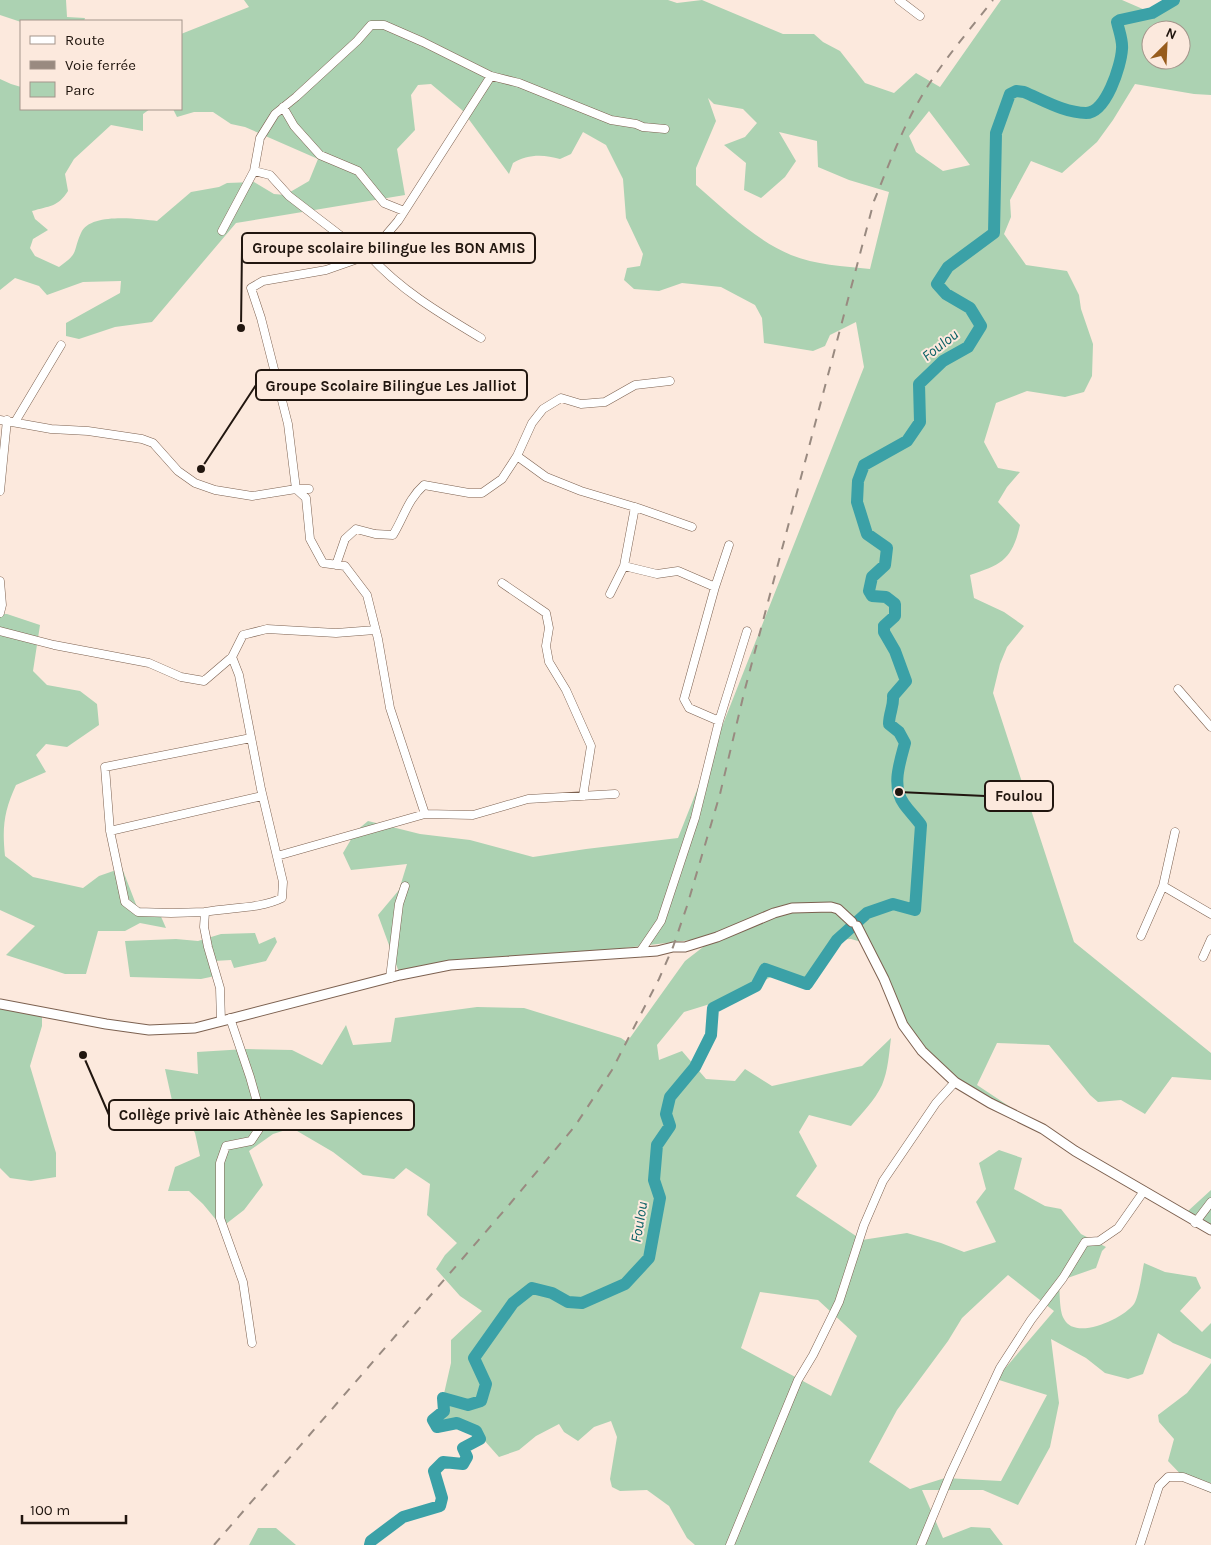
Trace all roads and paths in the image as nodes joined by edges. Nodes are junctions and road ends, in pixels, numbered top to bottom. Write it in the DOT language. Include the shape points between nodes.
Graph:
graph roads {
  1 [pos="899,0"];
  2 [pos="920,16"];
  3 [pos="490,76"];
  4 [pos="283,107"];
  5 [pos="665,129"];
  6 [pos="254,171"];
  7 [pos="404,211"];
  8 [pos="222,231"];
  9 [pos="369,255"];
  10 [pos="359,259"];
  11 [pos="480,338"];
  12 [pos="61,345"];
  13 [pos="670,381"];
  14 [pos="7,421"];
  15 [pos="517,456"];
  16 [pos="296,488"];
  17 [pos="309,489"];
  18 [pos="0,491"];
  19 [pos="635,507"];
  20 [pos="692,527"];
  21 [pos="729,545"];
  22 [pos="336,565"];
  23 [pos="624,566"];
  24 [pos="0,581"];
  25 [pos="502,584"];
  26 [pos="715,587"];
  27 [pos="610,594"];
  28 [pos="0,613"];
  29 [pos="376,630"];
  30 [pos="0,631"];
  31 [pos="747,631"];
  32 [pos="232,657"];
  33 [pos="1178,689"];
  34 [pos="719,721"];
  35 [pos="1211,727"];
  36 [pos="251,738"];
  37 [pos="615,794"];
  38 [pos="262,796"];
  39 [pos="583,796"];
  40 [pos="425,814"];
  41 [pos="110,831"];
  42 [pos="1175,832"];
  43 [pos="277,856"];
  44 [pos="405,886"];
  45 [pos="1163,886"];
  46 [pos="206,912"];
  47 [pos="1211,914"];
  48 [pos="1141,936"];
  49 [pos="1211,939"];
  50 [pos="640,952"];
  51 [pos="1202,957"];
  52 [pos="390,978"];
  53 [pos="0,1004"];
  54 [pos="230,1018"];
  55 [pos="220,1021"];
  56 [pos="955,1082"];
  57 [pos="1144,1191"];
  58 [pos="1211,1202"];
  59 [pos="1195,1223"];
  60 [pos="1211,1230"];
  61 [pos="252,1343"];
  62 [pos="1211,1488"];
  63 [pos="730,1545"];
  64 [pos="921,1545"];
  65 [pos="1140,1545"];
  1 -- 2 [label="street"];
  3 -- 4 [label="street" via="384,25 372,26"];
  3 -- 5 [label="street" via="519,83 611,120"];
  3 -- 7 [label="street"];
  4 -- 6 [label="street" via="260,138"];
  4 -- 7 [label="street" via="294,126 320,155 358,172 384,203"];
  6 -- 8 [label="street"];
  6 -- 10 [label="street" via="270,175 289,196 341,236"];
  7 -- 9 [label="street"];
  9 -- 10 [label="street"];
  9 -- 11 [label="street" via="408,291"];
  10 -- 16 [label="street" via="326,270 263,280 251,288 288,424"];
  12 -- 14 [label="street"];
  13 -- 15 [label="street" via="634,385 605,402 581,404 562,398 543,409 532,423"];
  14 -- 16 [label="street" via="142,439 154,443 178,471 195,483 215,490 252,496"];
  14 -- 18 [label="street"];
  15 -- 19 [label="street" via="546,477"];
  15 -- 22 [label="street" via="502,479 482,492 469,493 424,484 413,495 393,535 356,529 345,539"];
  16 -- 17 [label="street"];
  16 -- 22 [label="street" via="306,498 310,539 323,563"];
  19 -- 20 [label="street"];
  19 -- 23 [label="street"];
  21 -- 26 [label="street"];
  22 -- 29 [label="street" via="344,566 367,595"];
  23 -- 26 [label="street" via="657,574 678,572"];
  23 -- 27 [label="street"];
  24 -- 28 [label="street"];
  25 -- 39 [label="street" via="546,613 549,662 566,690 591,746"];
  26 -- 34 [label="street" via="684,699 689,708"];
  29 -- 32 [label="street" via="336,633 266,629 244,634"];
  29 -- 40 [label="street" via="390,708"];
  30 -- 32 [label="street" via="149,663 204,681"];
  31 -- 34 [label="street"];
  32 -- 36 [label="street" via="239,675"];
  33 -- 35 [label="street"];
  34 -- 50 [label="street" via="695,818 661,921"];
  36 -- 38 [label="street"];
  36 -- 41 [label="street" via="105,767"];
  37 -- 39 [label="street"];
  38 -- 41 [label="street"];
  38 -- 43 [label="street"];
  39 -- 40 [label="street" via="528,799 473,815"];
  40 -- 43 [label="street"];
  41 -- 46 [label="street" via="125,902 138,912"];
  42 -- 45 [label="street"];
  43 -- 46 [label="street" via="283,882 282,898 269,904"];
  44 -- 52 [label="street" via="399,904"];
  45 -- 47 [label="street"];
  45 -- 48 [label="street"];
  46 -- 55 [label="street" via="204,927 220,988"];
  49 -- 51 [label="street"];
  50 -- 52 [label="street" via="450,965"];
  50 -- 56 [label="street" via="685,947 792,908 838,909 854,924 884,979 902,1025 922,1051"];
  52 -- 54 [label="street"];
  53 -- 55 [label="street" via="150,1030 195,1028"];
  54 -- 55 [label="street"];
  54 -- 61 [label="street" via="263,1123 251,1141 226,1146 220,1163 220,1218 243,1282"];
  56 -- 57 [label="street" via="1043,1129 1075,1152"];
  56 -- 63 [label="street" via="936,1103 883,1181 864,1224 839,1302 798,1380"];
  57 -- 59 [label="street"];
  57 -- 64 [label="street" via="1118,1228 1099,1241 1085,1242 1064,1278 1031,1320 1000,1368"];
  58 -- 59 [label="street"];
  59 -- 60 [label="street"];
  62 -- 65 [label="street" via="1183,1477 1168,1477 1159,1486"];
}
